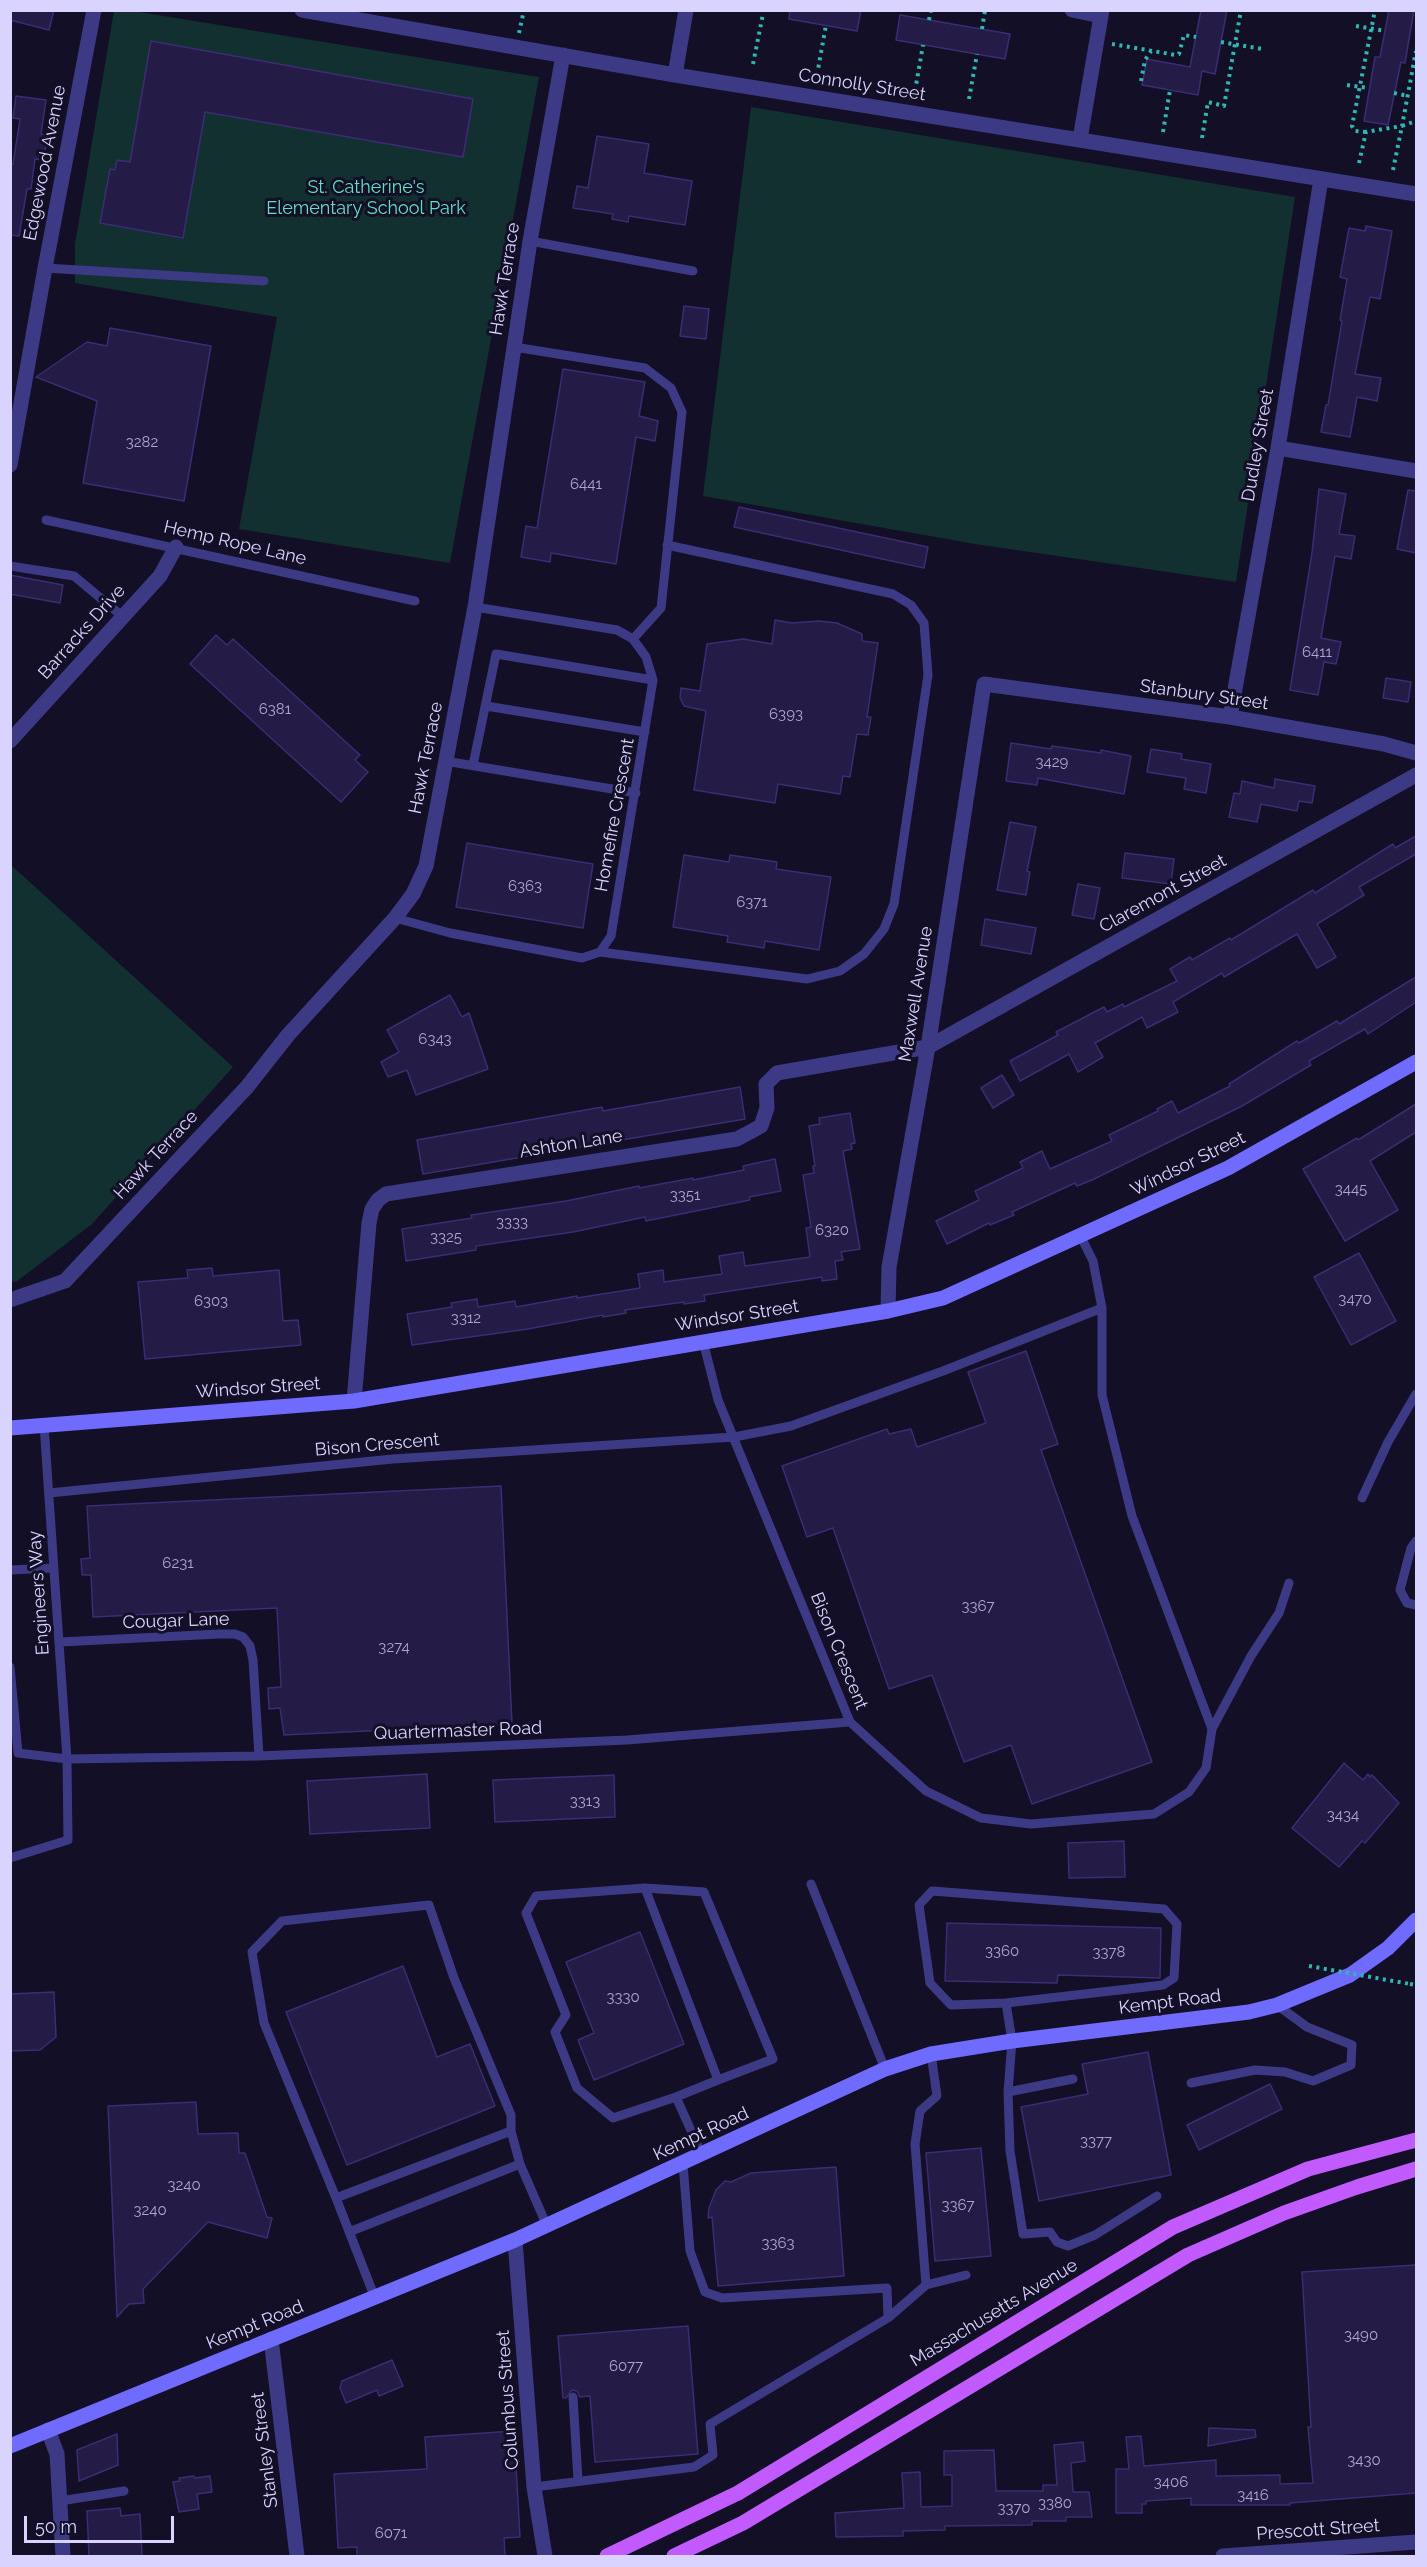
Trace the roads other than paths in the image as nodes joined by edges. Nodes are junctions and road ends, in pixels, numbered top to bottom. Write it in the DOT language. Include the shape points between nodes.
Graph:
graph roads {
  1 [pos="94,10"];
  2 [pos="302,10"];
  3 [pos="686,10"];
  4 [pos="1072,10"];
  5 [pos="331,13"];
  6 [pos="1102,13"];
  7 [pos="563,55"];
  8 [pos="675,75"];
  9 [pos="1080,140"];
  10 [pos="1321,179"];
  11 [pos="1416,194"];
  12 [pos="530,241"];
  13 [pos="45,268"];
  14 [pos="693,271"];
  15 [pos="264,281"];
  16 [pos="514,347"];
  17 [pos="1278,448"];
  18 [pos="10,465"];
  19 [pos="1416,471"];
  20 [pos="46,520"];
  21 [pos="667,544"];
  22 [pos="176,547"];
  23 [pos="10,566"];
  24 [pos="415,601"];
  25 [pos="475,607"];
  26 [pos="122,616"];
  27 [pos="633,639"];
  28 [pos="653,680"];
  29 [pos="984,684"];
  30 [pos="486,706"];
  31 [pos="1230,717"];
  32 [pos="645,732"];
  33 [pos="10,741"];
  34 [pos="1416,753"];
  35 [pos="445,761"];
  36 [pos="473,765"];
  37 [pos="1416,775"];
  38 [pos="636,793"];
  39 [pos="395,918"];
  40 [pos="600,952"];
  41 [pos="928,1047"];
  42 [pos="1416,1062"];
  43 [pos="1081,1237"];
  44 [pos="10,1300"];
  45 [pos="1102,1308"];
  46 [pos="888,1311"];
  47 [pos="703,1341"];
  48 [pos="1416,1394"];
  49 [pos="354,1401"];
  50 [pos="44,1425"];
  51 [pos="10,1428"];
  52 [pos="734,1437"];
  53 [pos="49,1493"];
  54 [pos="1362,1498"];
  55 [pos="1416,1541"];
  56 [pos="54,1568"];
  57 [pos="10,1570"];
  58 [pos="1289,1583"];
  59 [pos="1416,1605"];
  60 [pos="60,1642"];
  61 [pos="10,1667"];
  62 [pos="850,1722"];
  63 [pos="1212,1729"];
  64 [pos="259,1756"];
  65 [pos="67,1759"];
  66 [pos="10,1858"];
  67 [pos="811,1884"];
  68 [pos="645,1888"];
  69 [pos="1416,1920"];
  70 [pos="1006,2003"];
  71 [pos="1276,2005"];
  72 [pos="1012,2041"];
  73 [pos="931,2054"];
  74 [pos="885,2069"];
  75 [pos="1073,2079"];
  76 [pos="718,2080"];
  77 [pos="1191,2083"];
  78 [pos="1008,2091"];
  79 [pos="676,2097"];
  80 [pos="511,2131"];
  81 [pos="1416,2140"];
  82 [pos="702,2155"];
  83 [pos="520,2164"];
  84 [pos="683,2164"];
  85 [pos="1416,2169"];
  86 [pos="1157,2196"];
  87 [pos="336,2198"];
  88 [pos="547,2226"];
  89 [pos="349,2232"];
  90 [pos="515,2240"];
  91 [pos="966,2275"];
  92 [pos="926,2285"];
  93 [pos="375,2298"];
  94 [pos="888,2318"];
  95 [pos="271,2339"];
  96 [pos="573,2397"];
  97 [pos="48,2430"];
  98 [pos="10,2446"];
  99 [pos="578,2480"];
  100 [pos="534,2487"];
  101 [pos="124,2491"];
  102 [pos="60,2501"];
  103 [pos="1416,2542"];
  104 [pos="63,2556"];
  105 [pos="297,2556"];
  106 [pos="545,2556"];
  107 [pos="607,2556"];
  108 [pos="674,2556"];
  109 [pos="1223,2556"];
  1 -- 13 [label="street, Edgewood Avenue"];
  2 -- 5 [label="street, Connolly Street"];
  3 -- 8 [label="street"];
  4 -- 6 [label="street"];
  5 -- 7 [label="street, Connolly Street"];
  6 -- 9 [label="street"];
  7 -- 8 [label="street, Connolly Street"];
  7 -- 12 [label="street, Hawk Terrace"];
  8 -- 9 [label="street, Connolly Street"];
  9 -- 10 [label="street, Connolly Street"];
  10 -- 11 [label="street, Connolly Street"];
  10 -- 17 [label="street, Dudley Street"];
  12 -- 14 [label="lane"];
  12 -- 16 [label="street, Hawk Terrace"];
  13 -- 15 [label="lane"];
  13 -- 18 [label="street, Edgewood Avenue"];
  16 -- 21 [label="lane" via="645,368 670,388 682,412"];
  16 -- 25 [label="street, Hawk Terrace"];
  17 -- 19 [label="street"];
  17 -- 31 [label="street, Dudley Street"];
  20 -- 22 [label="lane, Hemp Rope Lane"];
  21 -- 27 [label="lane" via="661,608"];
  21 -- 40 [label="lane" via="893,594 911,604 924,623 928,675 894,904 884,929 864,954 840,971 807,979"];
  22 -- 24 [label="lane, Hemp Rope Lane"];
  22 -- 26 [label="street, Barracks Drive" via="160,576"];
  23 -- 26 [label="lane" via="74,576"];
  25 -- 27 [label="lane" via="617,630"];
  25 -- 35 [label="street, Hawk Terrace"];
  26 -- 33 [label="street, Barracks Drive"];
  27 -- 28 [label="lane, Homefire Crescent" via="646,657"];
  28 -- 30 [label="lane" via="496,654"];
  28 -- 32 [label="lane, Homefire Crescent"];
  29 -- 31 [label="street, Stanbury Street"];
  29 -- 41 [label="street, Maxwell Avenue"];
  30 -- 32 [label="lane"];
  30 -- 36 [label="lane"];
  31 -- 34 [label="street, Stanbury Street"];
  32 -- 38 [label="lane, Homefire Crescent"];
  35 -- 36 [label="lane"];
  35 -- 39 [label="street, Hawk Terrace" via="426,866 413,894"];
  36 -- 38 [label="lane"];
  37 -- 41 [label="street, Claremont Street"];
  38 -- 40 [label="lane, Homefire Crescent" via="611,936"];
  39 -- 40 [label="lane" via="550,953 582,958"];
  39 -- 44 [label="street, Hawk Terrace" via="288,1035 247,1087 65,1281"];
  41 -- 46 [label="street, Maxwell Avenue" via="889,1267"];
  41 -- 49 [label="street, Ashton Lane" via="777,1073 766,1084 767,1108 761,1126 737,1139 386,1194 372,1209 369,1223"];
  42 -- 43 [label="street, Windsor Street" via="1228,1168"];
  43 -- 45 [label="lane, Bison Crescent" via="1093,1261"];
  43 -- 46 [label="street, Windsor Street" via="943,1298"];
  45 -- 52 [label="lane" via="791,1426"];
  45 -- 63 [label="lane, Bison Crescent" via="1102,1395 1132,1516"];
  46 -- 47 [label="street, Windsor Street"];
  47 -- 49 [label="street, Windsor Street"];
  47 -- 52 [label="lane" via="718,1400"];
  48 -- 54 [label="lane"];
  49 -- 50 [label="street, Windsor Street"];
  50 -- 51 [label="street, Windsor Street"];
  50 -- 53 [label="lane, Engineers Way"];
  52 -- 53 [label="lane, Bison Crescent" via="393,1459"];
  52 -- 62 [label="lane, Bison Crescent"];
  53 -- 56 [label="lane, Engineers Way"];
  55 -- 59 [label="lane" via="1400,1590 1407,1603"];
  56 -- 57 [label="lane"];
  56 -- 60 [label="lane, Engineers Way"];
  58 -- 63 [label="lane" via="1279,1613"];
  60 -- 64 [label="lane, Cougar Lane" via="219,1634 243,1637 253,1660"];
  60 -- 65 [label="lane, Engineers Way"];
  61 -- 65 [label="lane, Quartermaster Road" via="18,1753"];
  62 -- 63 [label="lane, Bison Crescent" via="926,1791 981,1818 1030,1824 1154,1814 1189,1792 1206,1768"];
  62 -- 64 [label="lane, Quartermaster Road" via="627,1740"];
  64 -- 65 [label="lane, Quartermaster Road"];
  65 -- 66 [label="lane, Engineers Way" via="68,1840"];
  67 -- 74 [label="lane"];
  68 -- 76 [label="lane"];
  68 -- 76 [label="lane" via="704,1892 773,2059"];
  68 -- 79 [label="lane" via="536,1896 526,1913 566,2015 555,2032 577,2088 613,2118"];
  69 -- 71 [label="street, Kempt Road" via="1388,1948 1350,1975"];
  70 -- 70 [label="lane" via="1163,1985 1174,1978 1178,1924 1164,1909 932,1891 919,1905 930,1983 951,2005"];
  70 -- 72 [label="lane"];
  71 -- 72 [label="street, Kempt Road" via="1249,2012"];
  71 -- 77 [label="lane" via="1307,2026 1352,2045 1351,2065 1313,2081 1285,2072 1255,2070"];
  72 -- 73 [label="street, Kempt Road"];
  72 -- 78 [label="lane"];
  73 -- 74 [label="street, Kempt Road"];
  73 -- 92 [label="lane" via="937,2096 920,2111 915,2144"];
  74 -- 82 [label="street, Kempt Road"];
  75 -- 78 [label="lane"];
  76 -- 79 [label="lane"];
  78 -- 86 [label="lane" via="1010,2151 1023,2234 1050,2232 1057,2242 1068,2246 1095,2235"];
  79 -- 82 [label="lane"];
  80 -- 83 [label="lane"];
  80 -- 87 [label="lane"];
  80 -- 87 [label="lane" via="511,2115 454,1978 429,1905 282,1921 252,1952 264,2023"];
  81 -- 107 [label="main road, Massachusetts Avenue" via="1308,2169 1173,2227 738,2493"];
  82 -- 84 [label="street, Kempt Road"];
  83 -- 88 [label="lane"];
  83 -- 89 [label="lane"];
  84 -- 88 [label="street, Kempt Road"];
  84 -- 94 [label="lane" via="690,2251 705,2292 722,2298 887,2288"];
  85 -- 108 [label="main road" via="1284,2213 1188,2255 742,2523"];
  87 -- 89 [label="lane"];
  88 -- 90 [label="street, Kempt Road"];
  89 -- 93 [label="lane"];
  90 -- 93 [label="street, Kempt Road"];
  90 -- 100 [label="street, Columbus Street"];
  91 -- 92 [label="lane"];
  92 -- 94 [label="lane"];
  93 -- 95 [label="street, Kempt Road"];
  94 -- 99 [label="lane" via="710,2424 713,2455 694,2467"];
  95 -- 97 [label="street, Kempt Road"];
  95 -- 105 [label="street, Stanley Street"];
  96 -- 99 [label="lane"];
  97 -- 98 [label="street, Kempt Road"];
  97 -- 102 [label="street" via="57,2454"];
  99 -- 100 [label="lane"];
  100 -- 106 [label="street, Columbus Street"];
  101 -- 102 [label="lane"];
  102 -- 104 [label="street"];
  103 -- 109 [label="street, Prescott Street"];
}
